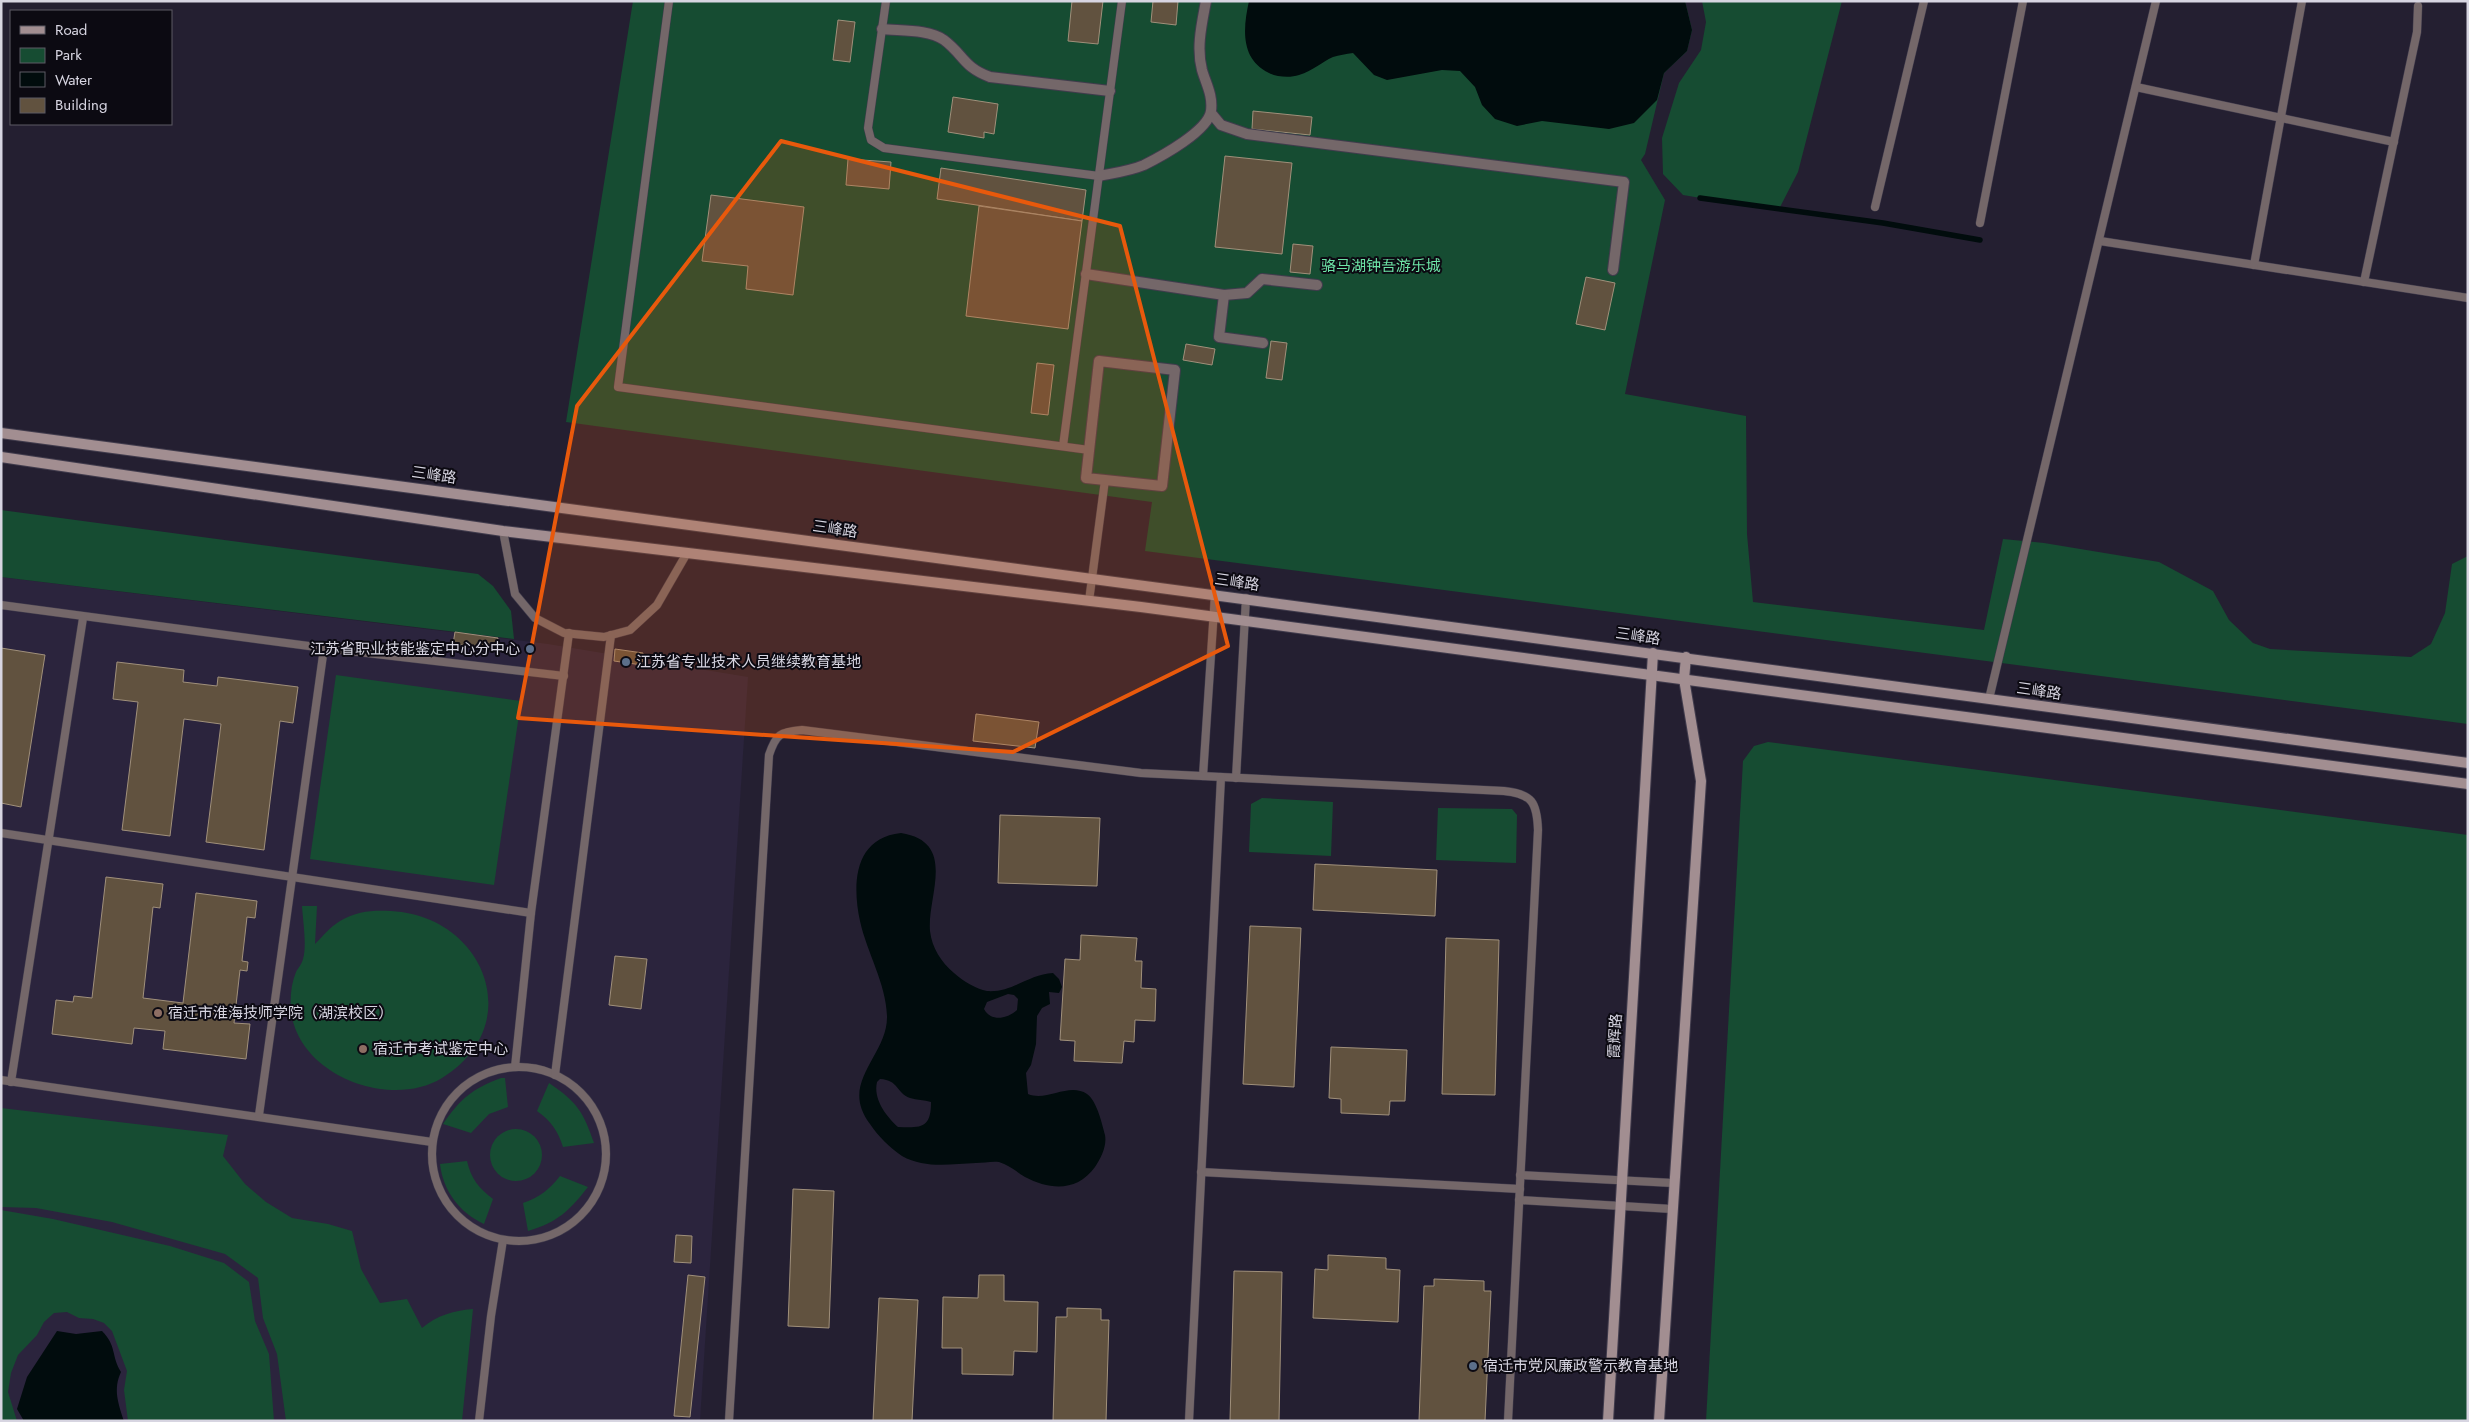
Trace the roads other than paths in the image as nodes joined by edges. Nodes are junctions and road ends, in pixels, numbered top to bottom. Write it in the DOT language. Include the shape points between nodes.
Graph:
graph roads {
  1 [pos="669,1"];
  2 [pos="886,1"];
  3 [pos="1122,1"];
  4 [pos="1206,1"];
  5 [pos="1924,1"];
  6 [pos="2023,1"];
  7 [pos="2156,1"];
  8 [pos="2302,1"];
  9 [pos="2418,6"];
  10 [pos="882,29"];
  11 [pos="2136,87"];
  12 [pos="1110,91"];
  13 [pos="1211,113"];
  14 [pos="2281,117"];
  15 [pos="2394,142"];
  16 [pos="1099,176"];
  17 [pos="1875,207"];
  18 [pos="1980,223"];
  19 [pos="2100,241"];
  20 [pos="2254,265"];
  21 [pos="1613,270"];
  22 [pos="1086,274"];
  23 [pos="2364,282"];
  24 [pos="1317,285"];
  25 [pos="1224,295"];
  26 [pos="2468,298"];
  27 [pos="1263,343"];
  28 [pos="1,433"];
  29 [pos="1063,446"];
  30 [pos="1089,450"];
  31 [pos="1,457"];
  32 [pos="1105,480"];
  33 [pos="503,531"];
  34 [pos="687,553"];
  35 [pos="1092,578"];
  36 [pos="1215,594"];
  37 [pos="1246,598"];
  38 [pos="1088,601"];
  39 [pos="1,605"];
  40 [pos="1214,617"];
  41 [pos="83,618"];
  42 [pos="1246,621"];
  43 [pos="569,633"];
  44 [pos="611,635"];
  45 [pos="324,648"];
  46 [pos="1653,653"];
  47 [pos="1686,657"];
  48 [pos="1652,675"];
  49 [pos="564,676"];
  50 [pos="1684,679"];
  51 [pos="1989,699"];
  52 [pos="2468,763"];
  53 [pos="1203,776"];
  54 [pos="1221,777"];
  55 [pos="1236,778"];
  56 [pos="2468,784"];
  57 [pos="1,833"];
  58 [pos="48,840"];
  59 [pos="292,878"];
  60 [pos="531,913"];
  61 [pos="515,1067"];
  62 [pos="555,1075"];
  63 [pos="1,1080"];
  64 [pos="11,1082"];
  65 [pos="259,1116"];
  66 [pos="432,1142"];
  67 [pos="1201,1172"];
  68 [pos="1520,1174"];
  69 [pos="1622,1180"];
  70 [pos="1674,1183"];
  71 [pos="1520,1189"];
  72 [pos="1519,1200"];
  73 [pos="1620,1206"];
  74 [pos="1672,1209"];
  75 [pos="503,1240"];
  76 [pos="480,1421"];
  77 [pos="730,1421"];
  78 [pos="1189,1421"];
  79 [pos="1508,1421"];
  80 [pos="1608,1421"];
  81 [pos="1659,1421"];
  1 -- 29 [label="lane" via="618,387"];
  2 -- 10 [label="lane"];
  3 -- 12 [label="lane"];
  4 -- 13 [label="street" via="1199,51 1211,94"];
  5 -- 17 [label="lane"];
  6 -- 18 [label="lane"];
  7 -- 11 [label="lane"];
  8 -- 14 [label="lane"];
  9 -- 15 [label="lane" via="2417,32"];
  10 -- 12 [label="street" via="931,34 943,39 970,67 990,77"];
  10 -- 16 [label="lane" via="868,128 871,140 884,148"];
  11 -- 14 [label="lane"];
  11 -- 19 [label="lane"];
  12 -- 16 [label="lane"];
  13 -- 16 [label="street" via="1201,129 1144,165"];
  13 -- 21 [label="street" via="1221,125 1247,134 1624,182"];
  14 -- 15 [label="lane"];
  14 -- 20 [label="lane"];
  15 -- 23 [label="lane"];
  16 -- 22 [label="lane"];
  19 -- 20 [label="lane"];
  19 -- 51 [label="lane"];
  20 -- 23 [label="lane"];
  22 -- 25 [label="street"];
  22 -- 29 [label="lane"];
  23 -- 26 [label="lane"];
  24 -- 25 [label="street" via="1262,279 1247,292"];
  25 -- 27 [label="street" via="1219,337"];
  28 -- 35 [label="main road, 三峰路"];
  29 -- 30 [label="lane"];
  30 -- 32 [label="street" via="1086,478"];
  30 -- 32 [label="street" via="1099,361 1175,370 1162,486"];
  31 -- 33 [label="main road"];
  32 -- 35 [label="lane"];
  33 -- 34 [label="main road"];
  33 -- 43 [label="lane" via="515,594 535,618"];
  34 -- 38 [label="main road"];
  34 -- 44 [label="lane" via="658,605 630,630"];
  35 -- 36 [label="main road, 三峰路"];
  35 -- 38 [label="lane"];
  36 -- 37 [label="main road, 三峰路"];
  36 -- 40 [label="lane"];
  37 -- 42 [label="lane"];
  37 -- 46 [label="main road, 三峰路"];
  38 -- 40 [label="main road"];
  39 -- 41 [label="lane"];
  40 -- 42 [label="main road"];
  40 -- 53 [label="lane"];
  41 -- 45 [label="lane"];
  41 -- 58 [label="lane"];
  42 -- 48 [label="main road"];
  42 -- 55 [label="lane"];
  43 -- 44 [label="lane"];
  43 -- 49 [label="lane"];
  44 -- 62 [label="lane"];
  45 -- 49 [label="lane"];
  45 -- 59 [label="lane"];
  46 -- 47 [label="main road, 三峰路"];
  46 -- 48 [label="main road, 霞辉路"];
  47 -- 50 [label="main road"];
  47 -- 51 [label="main road, 三峰路"];
  48 -- 50 [label="main road"];
  48 -- 69 [label="main road, 霞辉路"];
  49 -- 60 [label="lane"];
  50 -- 56 [label="main road"];
  50 -- 70 [label="main road" via="1701,781"];
  51 -- 52 [label="main road, 三峰路"];
  53 -- 54 [label="lane"];
  53 -- 77 [label="lane" via="1084,767 802,730 786,732 775,738 769,755"];
  54 -- 55 [label="lane"];
  54 -- 67 [label="lane"];
  55 -- 68 [label="lane" via="1504,791 1521,793 1531,800 1538,811 1538,830"];
  57 -- 58 [label="lane"];
  58 -- 59 [label="lane"];
  58 -- 64 [label="lane"];
  59 -- 60 [label="lane"];
  59 -- 65 [label="lane"];
  60 -- 61 [label="lane"];
  61 -- 62 [label="lane" via="538,1068"];
  61 -- 66 [label="lane" via="482,1074 458,1091 441,1114"];
  62 -- 75 [label="lane" via="565,1079 587,1098 601,1123 607,1151 603,1180 590,1206 570,1226 543,1239 514,1243"];
  63 -- 64 [label="lane"];
  64 -- 65 [label="lane"];
  65 -- 66 [label="lane"];
  66 -- 75 [label="lane" via="433,1171 443,1198 461,1221 486,1236"];
  67 -- 71 [label="lane"];
  67 -- 78 [label="lane"];
  68 -- 69 [label="lane"];
  68 -- 71 [label="lane"];
  69 -- 70 [label="lane"];
  69 -- 73 [label="main road, 霞辉路"];
  70 -- 74 [label="main road"];
  71 -- 72 [label="lane"];
  72 -- 73 [label="lane"];
  72 -- 79 [label="lane"];
  73 -- 74 [label="lane"];
  73 -- 80 [label="main road, 霞辉路"];
  74 -- 81 [label="main road"];
  75 -- 76 [label="lane"];
}
